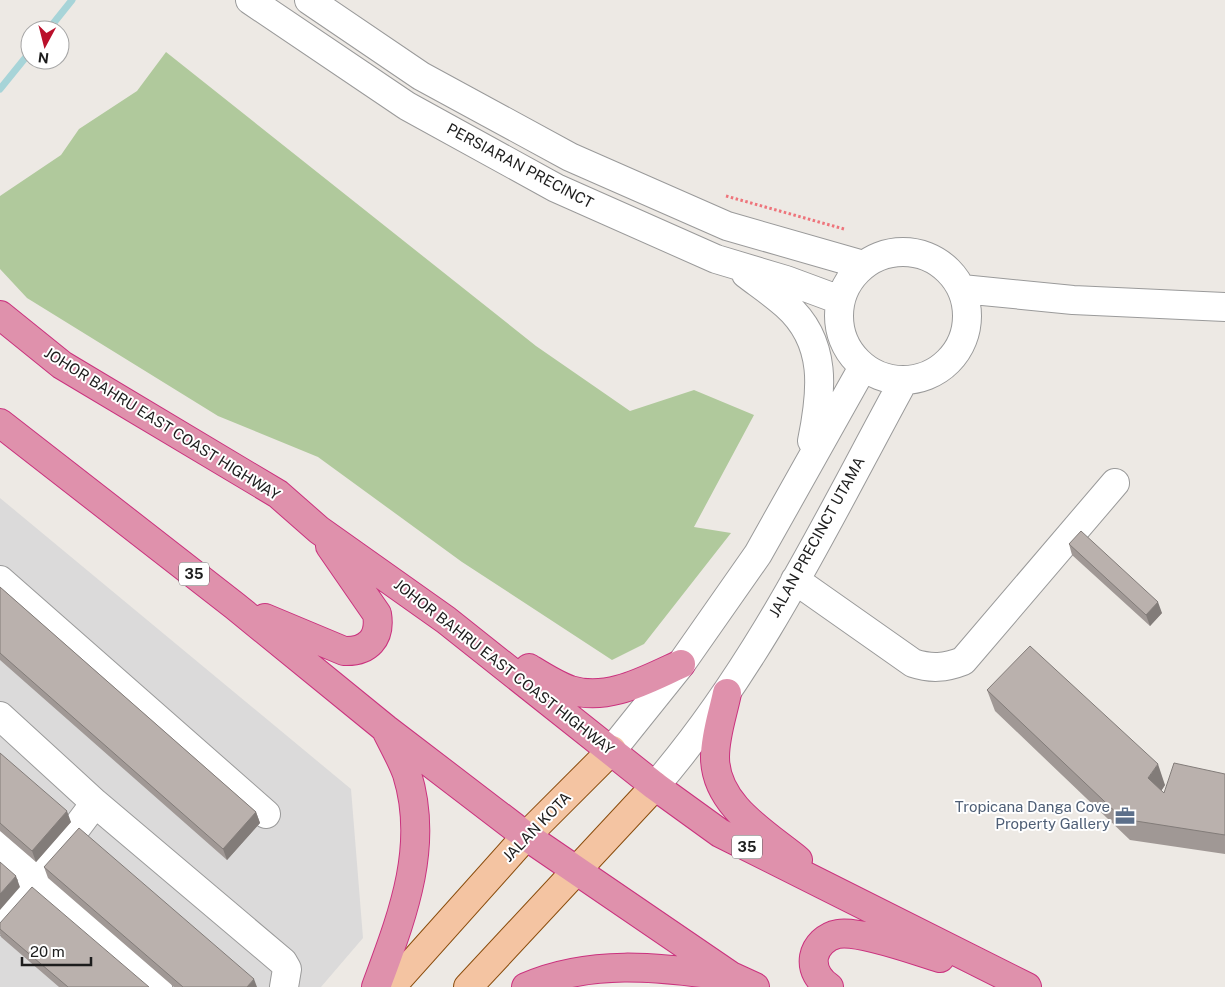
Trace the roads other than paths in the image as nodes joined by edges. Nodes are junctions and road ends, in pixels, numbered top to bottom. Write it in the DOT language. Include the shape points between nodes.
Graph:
graph roads {
  1 [pos="250,0"];
  2 [pos="309,0"];
  3 [pos="732,264"];
  4 [pos="863,265"];
  5 [pos="962,289"];
  6 [pos="840,300"];
  7 [pos="1225,307"];
  8 [pos="0,315"];
  9 [pos="862,366"];
  10 [pos="904,380"];
  11 [pos="0,423"];
  12 [pos="806,467"];
  13 [pos="1115,483"];
  14 [pos="319,530"];
  15 [pos="0,580"];
  16 [pos="795,580"];
  17 [pos="235,606"];
  18 [pos="446,620"];
  19 [pos="681,664"];
  20 [pos="728,693"];
  21 [pos="0,716"];
  22 [pos="386,729"];
  23 [pos="612,750"];
  24 [pos="655,786"];
  25 [pos="95,803"];
  26 [pos="266,814"];
  27 [pos="526,836"];
  28 [pos="0,845"];
  29 [pos="574,871"];
  30 [pos="38,879"];
  31 [pos="844,896"];
  32 [pos="0,921"];
  33 [pos="743,982"];
  34 [pos="1018,983"];
  35 [pos="158,987"];
  36 [pos="284,987"];
  37 [pos="376,987"];
  38 [pos="391,987"];
  39 [pos="468,987"];
  40 [pos="526,987"];
  41 [pos="828,987"];
  1 -- 3 [label="street, PERSIARAN PRECINCT" via="407,106 556,188"];
  2 -- 4 [label="street, PERSIARAN PRECINCT" via="422,76 570,157 727,226"];
  3 -- 6 [label="street, PERSIARAN PRECINCT"];
  3 -- 12 [label="street" via="787,305 811,339 820,388"];
  4 -- 5 [label="street" via="893,252 910,252 941,264"];
  4 -- 6 [label="street" via="852,275"];
  5 -- 7 [label="street" via="1073,300"];
  5 -- 10 [label="street" via="967,320 958,350 948,363 934,372"];
  6 -- 9 [label="street" via="838,315 842,337 852,356"];
  8 -- 14 [label="highway, JOHOR BAHRU EAST COAST HIGHWAY / 35" via="62,364 278,494"];
  9 -- 10 [label="street" via="889,379"];
  9 -- 12 [label="street"];
  10 -- 16 [label="street, JALAN PRECINCT UTAMA"];
  11 -- 17 [label="highway, 35"];
  12 -- 19 [label="street" via="758,554"];
  13 -- 16 [label="street" via="962,662 950,666 929,667 913,663"];
  14 -- 17 [label="highway" via="377,614 379,624 372,642 356,651 344,651"];
  14 -- 18 [label="highway, JOHOR BAHRU EAST COAST HIGHWAY / 35"];
  15 -- 26 [label="street"];
  16 -- 20 [label="street, JALAN PRECINCT UTAMA"];
  17 -- 22 [label="highway, 35"];
  18 -- 19 [label="highway" via="556,684 584,693 615,691"];
  18 -- 23 [label="highway, JOHOR BAHRU EAST COAST HIGHWAY / 35"];
  19 -- 23 [label="street, JALAN KOTA"];
  20 -- 24 [label="street" via="686,751"];
  20 -- 31 [label="highway" via="714,758 726,795 750,821"];
  21 -- 25 [label="street"];
  22 -- 27 [label="highway, 35"];
  22 -- 37 [label="highway" via="407,774 415,836 414,864 406,902"];
  23 -- 24 [label="highway, JOHOR BAHRU EAST COAST HIGHWAY / 35"];
  23 -- 27 [label="main road, JALAN KOTA"];
  24 -- 29 [label="main road"];
  24 -- 31 [label="highway, JOHOR BAHRU EAST COAST HIGHWAY / 35" via="720,833"];
  25 -- 30 [label="street"];
  25 -- 36 [label="street" via="283,962 287,969"];
  27 -- 29 [label="highway, 35"];
  27 -- 38 [label="main road, JALAN KOTA"];
  28 -- 30 [label="street"];
  29 -- 33 [label="highway, 35"];
  29 -- 39 [label="main road"];
  30 -- 32 [label="street"];
  30 -- 35 [label="street"];
  31 -- 34 [label="highway, JOHOR BAHRU EAST COAST HIGHWAY / 35"];
  33 -- 40 [label="highway" via="662,968 612,967 575,972"];
  34 -- 41 [label="highway" via="867,937 839,933 823,942 814,957 817,975"];
}
